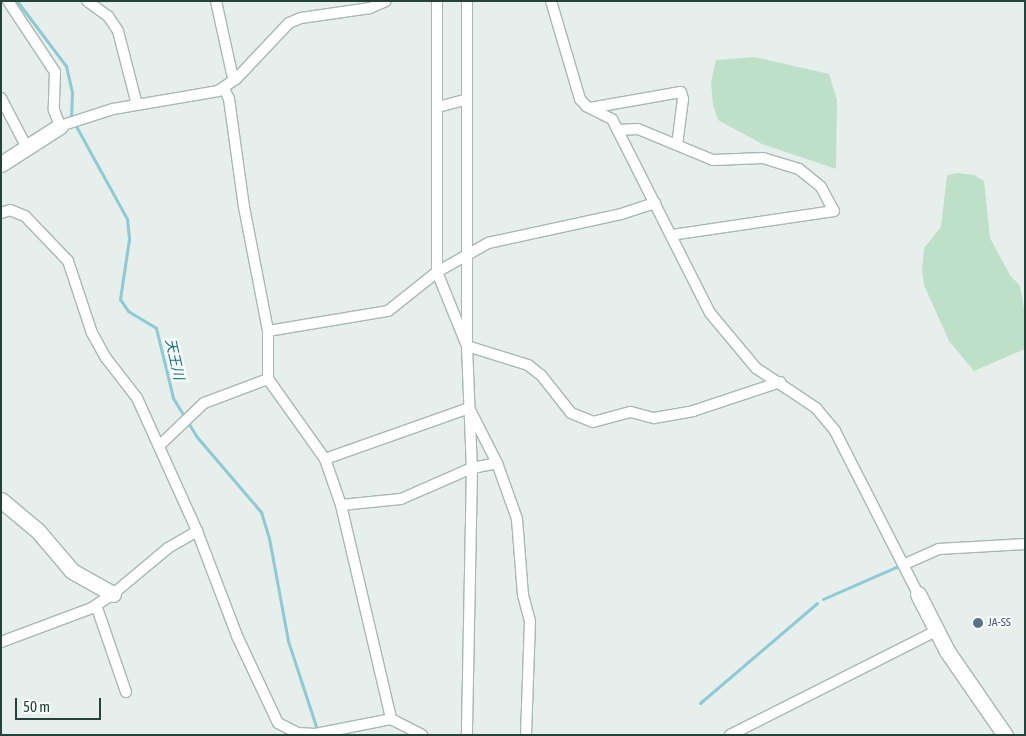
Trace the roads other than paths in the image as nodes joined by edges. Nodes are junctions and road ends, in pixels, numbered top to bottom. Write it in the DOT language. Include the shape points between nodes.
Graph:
graph roads {
  1 [pos="8,1"];
  2 [pos="87,1"];
  3 [pos="216,1"];
  4 [pos="386,1"];
  5 [pos="437,1"];
  6 [pos="467,1"];
  7 [pos="551,1"];
  8 [pos="236,79"];
  9 [pos="224,89"];
  10 [pos="1,98"];
  11 [pos="467,99"];
  12 [pos="137,104"];
  13 [pos="438,107"];
  14 [pos="590,108"];
  15 [pos="60,126"];
  16 [pos="618,130"];
  17 [pos="678,145"];
  18 [pos="26,146"];
  19 [pos="1,164"];
  20 [pos="656,203"];
  21 [pos="1,213"];
  22 [pos="671,235"];
  23 [pos="467,256"];
  24 [pos="437,272"];
  25 [pos="268,331"];
  26 [pos="467,346"];
  27 [pos="268,380"];
  28 [pos="780,382"];
  29 [pos="469,408"];
  30 [pos="159,446"];
  31 [pos="325,459"];
  32 [pos="497,463"];
  33 [pos="472,468"];
  34 [pos="1,500"];
  35 [pos="341,505"];
  36 [pos="197,531"];
  37 [pos="1025,544"];
  38 [pos="905,564"];
  39 [pos="114,594"];
  40 [pos="918,594"];
  41 [pos="96,605"];
  42 [pos="936,631"];
  43 [pos="1,642"];
  44 [pos="126,692"];
  45 [pos="392,719"];
  46 [pos="422,735"];
  47 [pos="467,735"];
  48 [pos="526,735"];
  49 [pos="730,735"];
  50 [pos="1005,735"];
  1 -- 15 [label="street" via="55,72 54,110"];
  2 -- 12 [label="street" via="108,16 118,31"];
  3 -- 8 [label="street" via="232,74"];
  4 -- 8 [label="street" via="362,10 301,18 290,23"];
  5 -- 13 [label="street"];
  6 -- 11 [label="street"];
  7 -- 14 [label="street" via="580,99"];
  8 -- 9 [label="street"];
  9 -- 12 [label="street" via="211,94"];
  9 -- 25 [label="street" via="229,99 244,207"];
  10 -- 18 [label="street"];
  11 -- 13 [label="street"];
  11 -- 23 [label="street"];
  12 -- 15 [label="street"];
  13 -- 24 [label="street"];
  14 -- 16 [label="street" via="606,114"];
  14 -- 17 [label="street" via="681,92"];
  15 -- 18 [label="street"];
  16 -- 17 [label="street" via="638,129"];
  16 -- 20 [label="street"];
  17 -- 22 [label="street" via="712,160 763,158 799,169 821,187 834,212"];
  18 -- 19 [label="street"];
  20 -- 22 [label="street"];
  20 -- 23 [label="street" via="621,214 488,243"];
  21 -- 30 [label="street" via="10,210 25,216 68,261 92,333 106,358 137,398"];
  22 -- 28 [label="street" via="710,313 756,368"];
  23 -- 24 [label="street"];
  23 -- 26 [label="street"];
  24 -- 25 [label="street" via="388,311"];
  24 -- 26 [label="street"];
  25 -- 27 [label="street"];
  26 -- 28 [label="street" via="528,365 541,375 571,413 593,422 631,412 654,418 669,416 712,406"];
  26 -- 29 [label="street"];
  27 -- 30 [label="street" via="204,403"];
  27 -- 31 [label="street"];
  28 -- 38 [label="street" via="816,408 834,431"];
  29 -- 31 [label="street"];
  29 -- 32 [label="street"];
  29 -- 33 [label="street"];
  30 -- 36 [label="street"];
  31 -- 35 [label="street"];
  32 -- 33 [label="street"];
  32 -- 48 [label="street" via="517,519 524,595 530,621"];
  33 -- 35 [label="street" via="401,499"];
  33 -- 47 [label="street"];
  34 -- 39 [label="street" via="38,531 72,571"];
  35 -- 45 [label="street"];
  36 -- 39 [label="street" via="168,548"];
  36 -- 45 [label="street" via="236,636 278,722 298,733 315,734"];
  37 -- 38 [label="street" via="939,549"];
  38 -- 40 [label="street"];
  39 -- 41 [label="street"];
  40 -- 42 [label="street"];
  41 -- 43 [label="street"];
  41 -- 44 [label="street"];
  42 -- 49 [label="street"];
  42 -- 50 [label="street"];
  45 -- 46 [label="street"];
}
